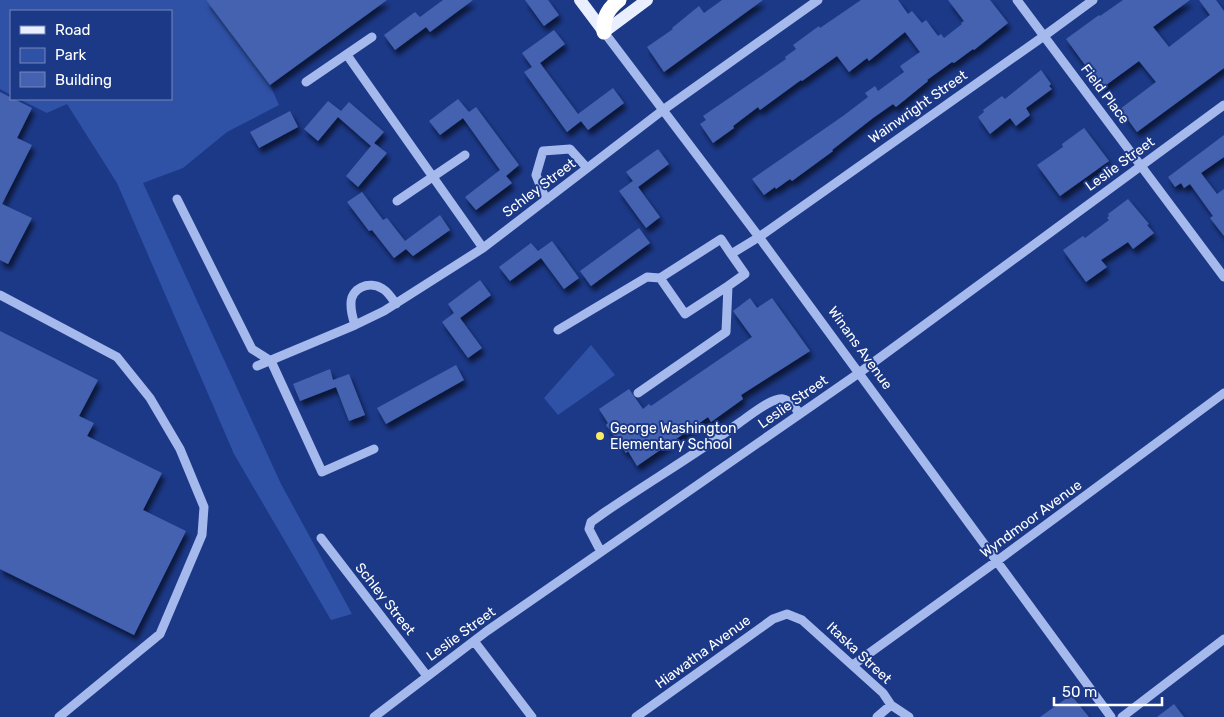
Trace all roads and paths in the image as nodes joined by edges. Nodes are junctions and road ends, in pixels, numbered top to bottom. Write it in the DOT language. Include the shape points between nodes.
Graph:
graph roads {
  1 [pos="580,0"];
  2 [pos="619,0"];
  3 [pos="647,0"];
  4 [pos="818,0"];
  5 [pos="1017,0"];
  6 [pos="1093,0"];
  7 [pos="604,32"];
  8 [pos="1044,36"];
  9 [pos="372,37"];
  10 [pos="348,55"];
  11 [pos="306,82"];
  12 [pos="1224,105"];
  13 [pos="663,110"];
  14 [pos="465,155"];
  15 [pos="1141,166"];
  16 [pos="587,168"];
  17 [pos="433,177"];
  18 [pos="177,199"];
  19 [pos="546,200"];
  20 [pos="397,201"];
  21 [pos="759,237"];
  22 [pos="483,248"];
  23 [pos="731,254"];
  24 [pos="1224,277"];
  25 [pos="660,278"];
  26 [pos="728,286"];
  27 [pos="0,296"];
  28 [pos="396,304"];
  29 [pos="355,325"];
  30 [pos="558,330"];
  31 [pos="271,361"];
  32 [pos="257,366"];
  33 [pos="859,373"];
  34 [pos="638,393"];
  35 [pos="1224,393"];
  36 [pos="800,414"];
  37 [pos="374,449"];
  38 [pos="321,538"];
  39 [pos="601,552"];
  40 [pos="997,561"];
  41 [pos="787,614"];
  42 [pos="1224,638"];
  43 [pos="474,641"];
  44 [pos="853,665"];
  45 [pos="427,676"];
  46 [pos="891,705"];
  47 [pos="60,717"];
  48 [pos="374,717"];
  49 [pos="532,717"];
  50 [pos="636,717"];
  51 [pos="877,717"];
  52 [pos="909,717"];
  53 [pos="1111,717"];
  54 [pos="1122,717"];
  1 -- 7 [label="main road, Winans Avenue"];
  2 -- 7 [label="highway" via="605,17"];
  3 -- 7 [label="main road"];
  4 -- 13 [label="street, Schley Street"];
  5 -- 8 [label="street, Field Place"];
  6 -- 8 [label="street, Wainwright Street"];
  7 -- 13 [label="street, Winans Avenue"];
  8 -- 15 [label="street, Field Place"];
  8 -- 21 [label="street, Wainwright Street"];
  9 -- 10 [label="street"];
  10 -- 11 [label="street"];
  10 -- 17 [label="street"];
  12 -- 15 [label="street, Leslie Street"];
  13 -- 16 [label="street, Schley Street"];
  13 -- 21 [label="street, Winans Avenue"];
  14 -- 17 [label="street"];
  15 -- 24 [label="street, Field Place"];
  15 -- 33 [label="street, Leslie Street"];
  16 -- 19 [label="street, Schley Street"];
  16 -- 19 [label="street" via="570,150 543,151 536,175"];
  17 -- 20 [label="street"];
  17 -- 22 [label="street"];
  18 -- 31 [label="street" via="252,349"];
  19 -- 22 [label="street, Schley Street"];
  21 -- 23 [label="street, Wainwright Street"];
  21 -- 33 [label="street, Winans Avenue"];
  22 -- 28 [label="street, Schley Street"];
  23 -- 25 [label="street" via="721,239"];
  23 -- 26 [label="street" via="745,274"];
  25 -- 26 [label="street" via="685,314"];
  25 -- 30 [label="street" via="641,279"];
  26 -- 34 [label="street" via="726,332"];
  27 -- 47 [label="street" via="117,357 150,398 180,449 204,507 202,535 160,634"];
  28 -- 29 [label="street, Schley Street"];
  28 -- 29 [label="street" via="380,287 366,285 360,288 354,292 350,304"];
  29 -- 31 [label="street, Schley Street"];
  31 -- 32 [label="street, Schley Street"];
  31 -- 37 [label="street" via="322,472"];
  33 -- 36 [label="street, Leslie Street"];
  33 -- 40 [label="street, Winans Avenue"];
  35 -- 40 [label="street, Wyndmoor Avenue"];
  36 -- 39 [label="street, Leslie Street"];
  36 -- 39 [label="street" via="782,399 774,401 604,512 591,522 589,529"];
  38 -- 45 [label="street, Schley Street"];
  39 -- 43 [label="street, Leslie Street"];
  40 -- 44 [label="street, Wyndmoor Avenue"];
  40 -- 53 [label="street, Winans Avenue"];
  41 -- 44 [label="street, Itaska Street" via="802,620"];
  41 -- 50 [label="street, Hiawatha Avenue" via="773,619"];
  42 -- 54 [label="street"];
  43 -- 45 [label="street, Leslie Street"];
  43 -- 49 [label="street"];
  44 -- 46 [label="street, Itaska Street"];
  45 -- 48 [label="street, Leslie Street"];
  46 -- 51 [label="street"];
  46 -- 52 [label="street, Itaska Street"];
}
